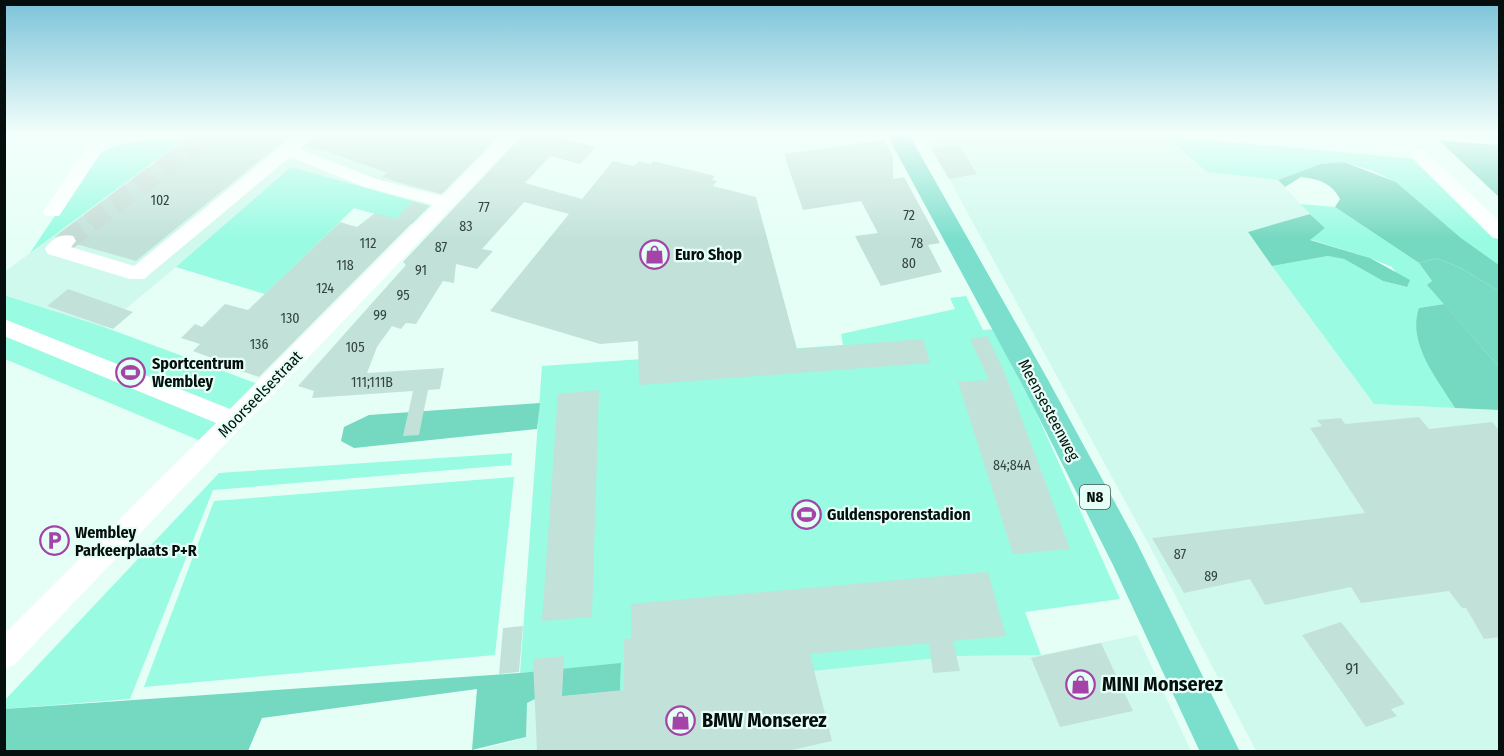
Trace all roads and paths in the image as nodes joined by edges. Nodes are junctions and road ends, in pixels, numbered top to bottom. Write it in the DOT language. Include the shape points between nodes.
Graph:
graph roads {
  1 [pos="82,168"];
  2 [pos="266,168"];
  3 [pos="333,168"];
  4 [pos="479,168"];
  5 [pos="918,168"];
  6 [pos="1433,168"];
  7 [pos="445,202"];
  8 [pos="52,212"];
  9 [pos="1500,233"];
  10 [pos="66,241"];
  11 [pos="4,327"];
  12 [pos="235,421"];
  13 [pos="4,655"];
  14 [pos="1221,752"];
  1 -- 8 [label="street"];
  2 -- 10 [label="street" via="137,274 55,249"];
  3 -- 7 [label="street" via="370,183"];
  4 -- 7 [label="street, Moorseelsestraat"];
  5 -- 14 [label="main road, Meensesteenweg / N8" via="1110,525"];
  6 -- 9 [label="street"];
  7 -- 12 [label="street, Moorseelsestraat"];
  11 -- 12 [label="street"];
  12 -- 13 [label="street, Moorseelsestraat"];
}
